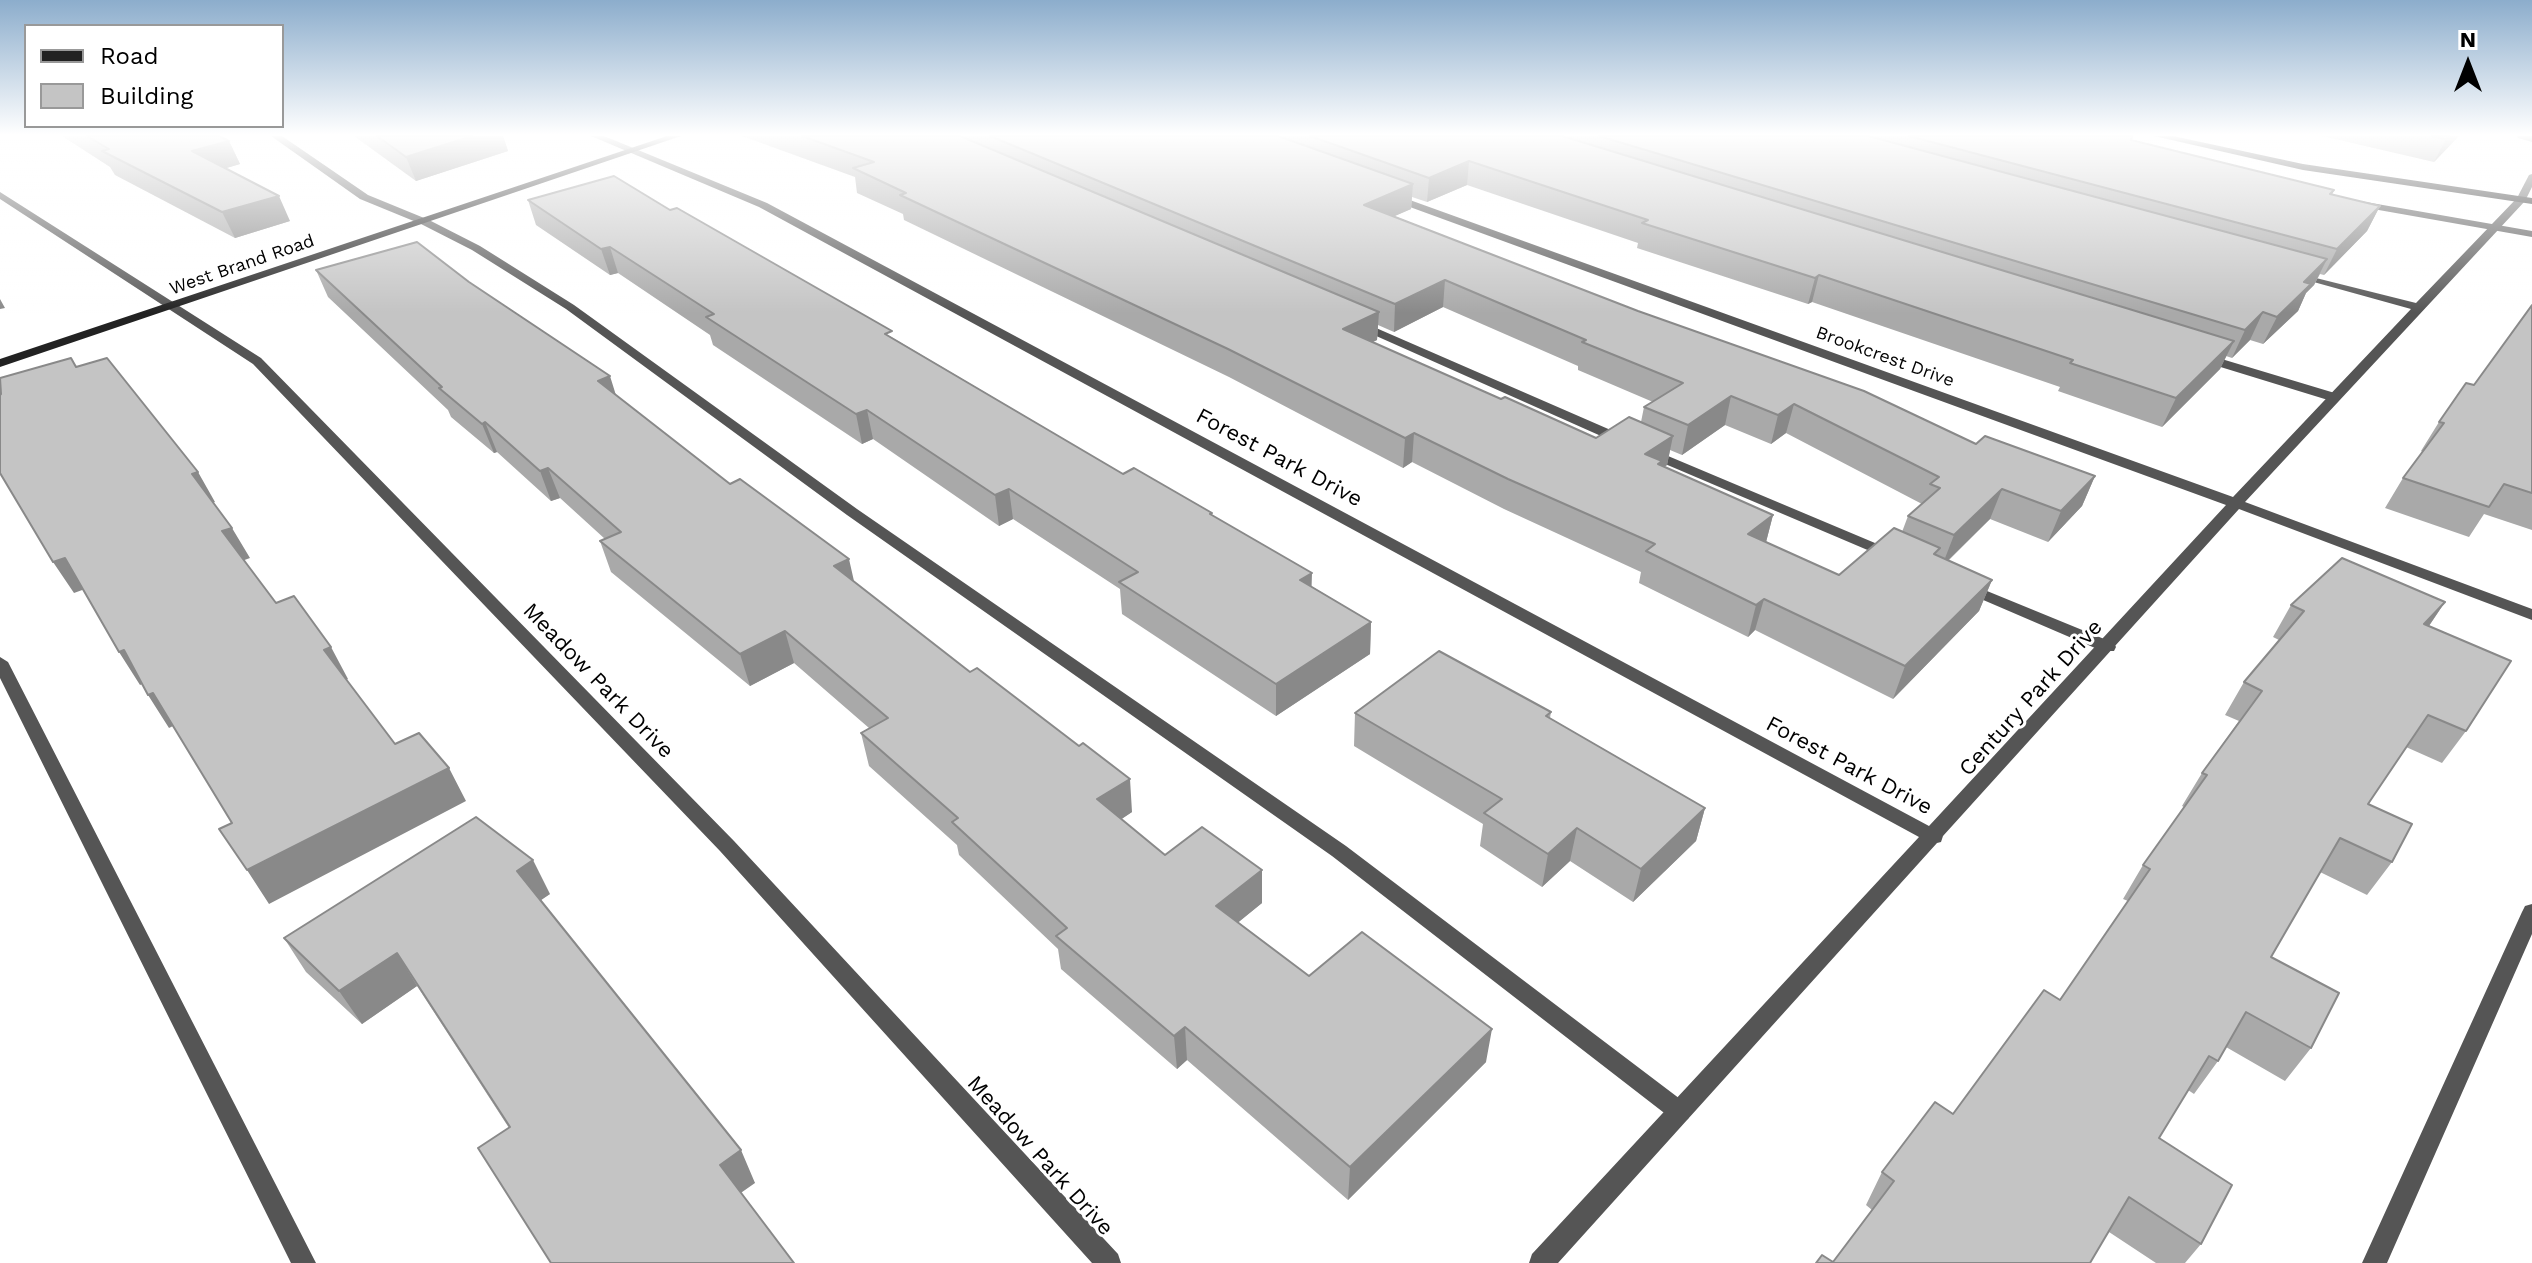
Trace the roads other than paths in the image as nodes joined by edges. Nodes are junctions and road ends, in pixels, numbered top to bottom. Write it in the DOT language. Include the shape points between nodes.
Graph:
graph roads {
  1 [pos="0,195"];
  2 [pos="361,195"];
  3 [pos="504,195"];
  4 [pos="738,195"];
  5 [pos="1388,195"];
  6 [pos="2492,195"];
  7 [pos="2342,200"];
  8 [pos="2526,200"];
  9 [pos="425,222"];
  10 [pos="2495,228"];
  11 [pos="2532,234"];
  12 [pos="2283,270"];
  13 [pos="174,307"];
  14 [pos="2421,308"];
  15 [pos="1341,316"];
  16 [pos="2197,355"];
  17 [pos="0,363"];
  18 [pos="2333,397"];
  19 [pos="2238,504"];
  20 [pos="1908,563"];
  21 [pos="1951,581"];
  22 [pos="2532,615"];
  23 [pos="2108,647"];
  24 [pos="0,662"];
  25 [pos="1934,837"];
  26 [pos="2532,912"];
  27 [pos="1680,1112"];
  28 [pos="304,1263"];
  29 [pos="1109,1263"];
  30 [pos="1541,1263"];
  31 [pos="2374,1263"];
  1 -- 13 [label="street, Meadow Park Drive"];
  2 -- 9 [label="street"];
  3 -- 9 [label="street, West Brand Road"];
  4 -- 25 [label="street, Forest Park Drive"];
  5 -- 19 [label="street, Brookcrest Drive"];
  6 -- 8 [label="street"];
  7 -- 10 [label="street"];
  8 -- 10 [label="street, Century Park Drive"];
  9 -- 13 [label="street, West Brand Road"];
  9 -- 27 [label="street" via="570,307 865,521 1339,851"];
  10 -- 11 [label="street"];
  10 -- 14 [label="street, Century Park Drive"];
  12 -- 14 [label="street"];
  13 -- 17 [label="street, West Brand Road"];
  13 -- 29 [label="street, Meadow Park Drive" via="257,361 727,846"];
  14 -- 18 [label="street, Century Park Drive"];
  15 -- 20 [label="street"];
  16 -- 18 [label="street"];
  18 -- 19 [label="street, Century Park Drive"];
  19 -- 22 [label="street, Brookcrest Drive"];
  19 -- 23 [label="street, Century Park Drive"];
  21 -- 23 [label="street"];
  23 -- 25 [label="street, Century Park Drive"];
  24 -- 28 [label="street"];
  25 -- 27 [label="street, Century Park Drive"];
  26 -- 31 [label="street"];
  27 -- 30 [label="street, Century Park Drive"];
}
